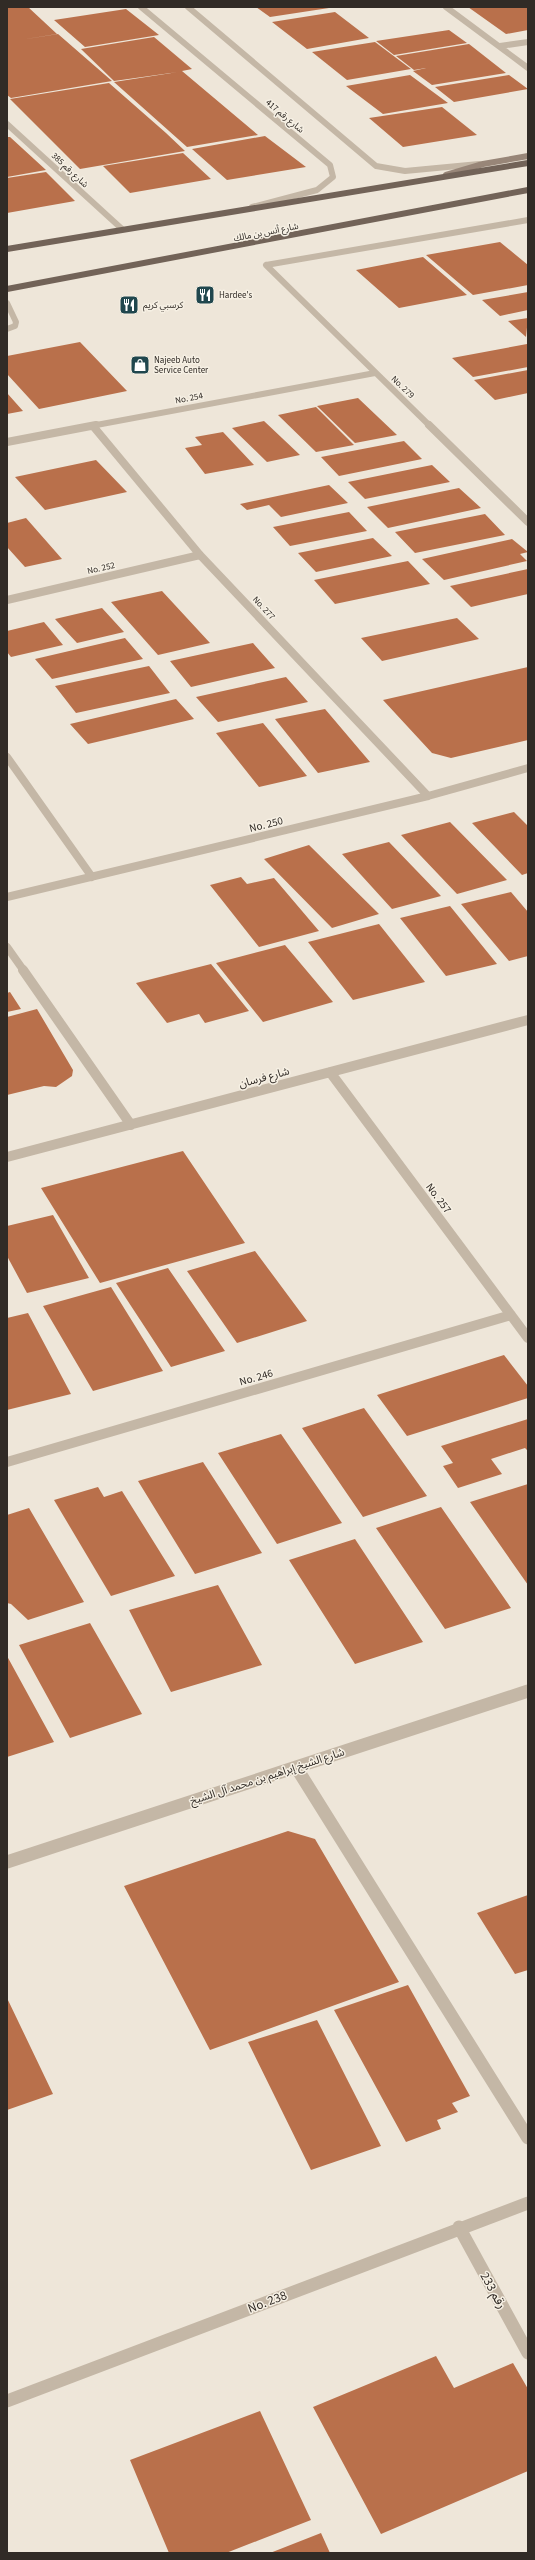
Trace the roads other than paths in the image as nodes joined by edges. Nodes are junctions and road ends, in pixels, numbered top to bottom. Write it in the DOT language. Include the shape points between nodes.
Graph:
graph roads {
  1 [pos="141,7"];
  2 [pos="188,7"];
  3 [pos="446,7"];
  4 [pos="528,42"];
  5 [pos="500,46"];
  6 [pos="528,68"];
  7 [pos="9,127"];
  8 [pos="528,156"];
  9 [pos="528,163"];
  10 [pos="483,164"];
  11 [pos="435,179"];
  12 [pos="528,190"];
  13 [pos="237,211"];
  14 [pos="525,220"];
  15 [pos="528,225"];
  16 [pos="122,229"];
  17 [pos="7,249"];
  18 [pos="7,289"];
  19 [pos="7,303"];
  20 [pos="7,329"];
  21 [pos="375,373"];
  22 [pos="93,426"];
  23 [pos="7,442"];
  24 [pos="528,522"];
  25 [pos="200,555"];
  26 [pos="7,600"];
  27 [pos="7,757"];
  28 [pos="528,768"];
  29 [pos="428,796"];
  30 [pos="92,877"];
  31 [pos="7,897"];
  32 [pos="7,947"];
  33 [pos="528,1020"];
  34 [pos="330,1072"];
  35 [pos="131,1125"];
  36 [pos="7,1157"];
  37 [pos="511,1315"];
  38 [pos="528,1338"];
  39 [pos="7,1462"];
  40 [pos="528,1691"];
  41 [pos="296,1767"];
  42 [pos="7,1862"];
  43 [pos="528,2138"];
  44 [pos="528,2202"];
  45 [pos="459,2227"];
  46 [pos="528,2353"];
  47 [pos="7,2401"];
  1 -- 13 [label="street, شارع رقم 417" via="330,165 333,177 316,190"];
  2 -- 10 [label="street, شارع رقم 417" via="376,166 405,171"];
  3 -- 5 [label="street"];
  4 -- 5 [label="street"];
  5 -- 6 [label="street"];
  7 -- 16 [label="street, شارع رقم 385"];
  8 -- 10 [label="main road"];
  9 -- 11 [label="main road"];
  10 -- 11 [label="main road"];
  11 -- 13 [label="main road"];
  12 -- 18 [label="main road, شارع أنس بن مالك"];
  13 -- 16 [label="main road"];
  14 -- 15 [label="street"];
  14 -- 21 [label="street, No. 279" via="266,265"];
  16 -- 17 [label="main road"];
  19 -- 20 [label="street" via="16,322 15,326"];
  21 -- 22 [label="street, No. 254"];
  21 -- 24 [label="street, No. 279"];
  22 -- 23 [label="street, No. 254"];
  22 -- 25 [label="street, No. 277"];
  25 -- 26 [label="street, No. 252"];
  25 -- 29 [label="street, No. 277"];
  27 -- 30 [label="street"];
  28 -- 29 [label="street, No. 250"];
  29 -- 30 [label="street, No. 250"];
  30 -- 31 [label="street, No. 250"];
  32 -- 35 [label="street"];
  33 -- 34 [label="street, شارع فرسان"];
  34 -- 35 [label="street, شارع فرسان"];
  34 -- 37 [label="street, No. 257"];
  35 -- 36 [label="street, شارع فرسان"];
  37 -- 38 [label="street, No. 257"];
  37 -- 39 [label="street, No. 246"];
  40 -- 41 [label="street, شارع الشيخ إبراهيم بن محمد آل الشيخ"];
  41 -- 42 [label="street, شارع الشيخ إبراهيم بن محمد آل الشيخ"];
  41 -- 43 [label="street"];
  44 -- 45 [label="street, No. 238"];
  45 -- 46 [label="street, رقم 233"];
  45 -- 47 [label="street, No. 238"];
}
